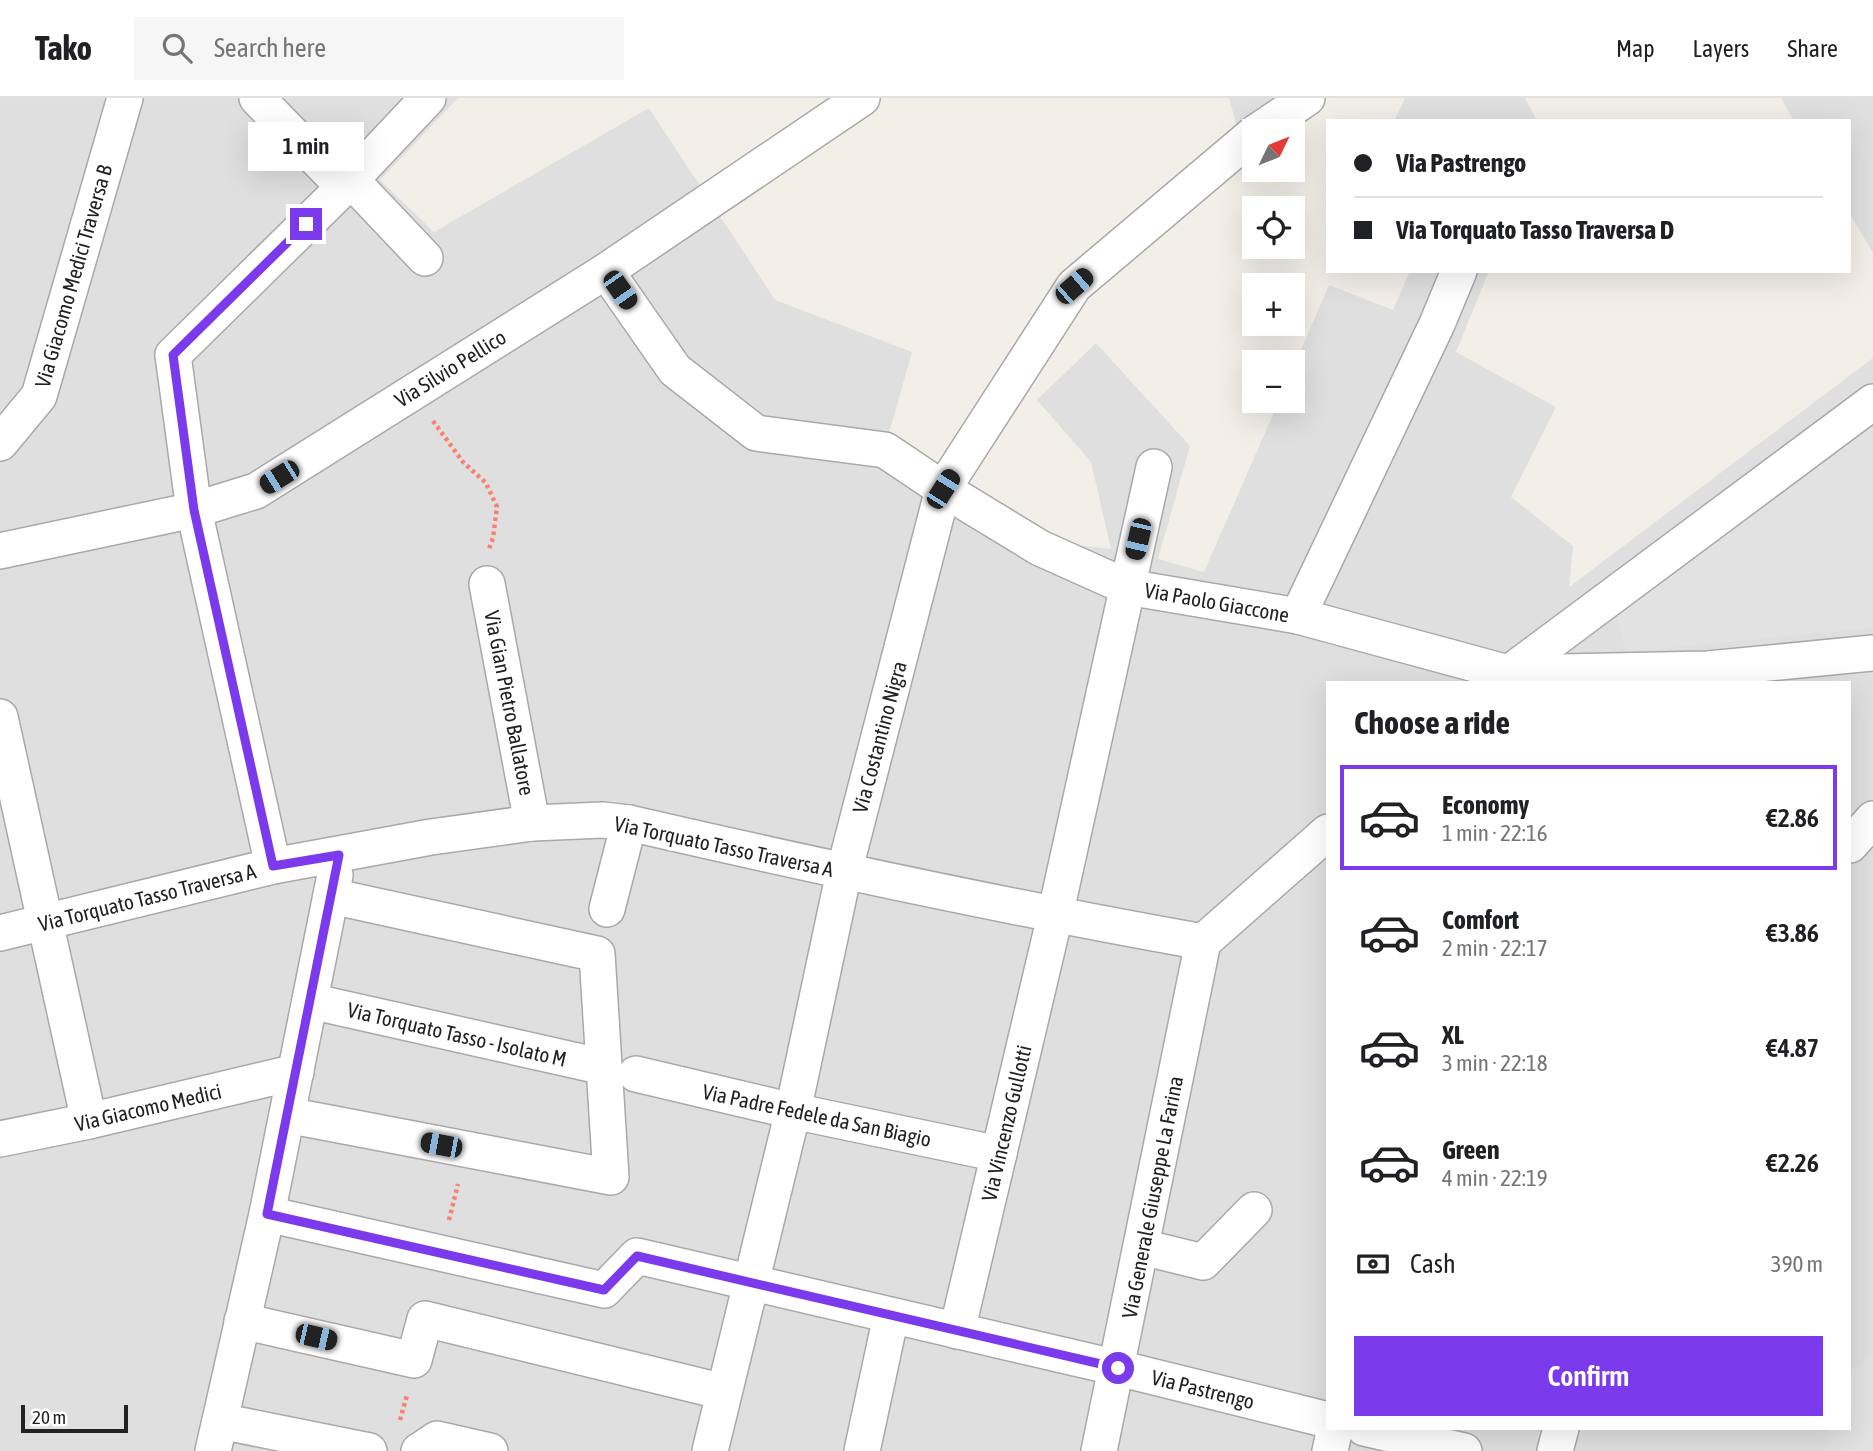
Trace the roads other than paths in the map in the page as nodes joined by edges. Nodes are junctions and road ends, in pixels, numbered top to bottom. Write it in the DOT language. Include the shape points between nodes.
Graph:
graph roads {
  1 [pos="125,98"];
  2 [pos="257,98"];
  3 [pos="428,98"];
  4 [pos="862,98"];
  5 [pos="1307,98"];
  6 [pos="1276,119"];
  7 [pos="1242,144"];
  8 [pos="347,183"];
  9 [pos="425,258"];
  10 [pos="606,271"];
  11 [pos="1458,273"];
  12 [pos="1873,402"];
  13 [pos="0,443"];
  14 [pos="1154,467"];
  15 [pos="943,489"];
  16 [pos="194,510"];
  17 [pos="0,551"];
  18 [pos="487,584"];
  19 [pos="1127,587"];
  20 [pos="1298,616"];
  21 [pos="1873,653"];
  22 [pos="1678,676"];
  23 [pos="1503,678"];
  24 [pos="0,717"];
  25 [pos="1873,819"];
  26 [pos="532,823"];
  27 [pos="629,823"];
  28 [pos="1326,834"];
  29 [pos="1851,844"];
  30 [pos="339,855"];
  31 [pos="273,866"];
  32 [pos="844,872"];
  33 [pos="331,896"];
  34 [pos="607,909"];
  35 [pos="1055,916"];
  36 [pos="46,923"];
  37 [pos="0,933"];
  38 [pos="1203,942"];
  39 [pos="310,1001"];
  40 [pos="620,1071"];
  41 [pos="296,1072"];
  42 [pos="793,1111"];
  43 [pos="287,1115"];
  44 [pos="89,1121"];
  45 [pos="0,1139"];
  46 [pos="999,1154"];
  47 [pos="1254,1210"];
  48 [pos="267,1214"];
  49 [pos="1142,1247"];
  50 [pos="751,1281"];
  51 [pos="891,1316"];
  52 [pos="242,1321"];
  53 [pos="957,1331"];
  54 [pos="1118,1368"];
  55 [pos="724,1392"];
  56 [pos="1326,1420"];
  57 [pos="1335,1430"];
  58 [pos="1373,1430"];
  59 [pos="1560,1430"];
  60 [pos="216,1436"];
  61 [pos="409,1438"];
  62 [pos="369,1451"];
  63 [pos="490,1451"];
  64 [pos="710,1451"];
  65 [pos="862,1451"];
  66 [pos="1099,1451"];
  67 [pos="1330,1451"];
  68 [pos="1464,1451"];
  69 [pos="1555,1451"];
  1 -- 13 [label="street, Via Giacomo Medici Traversa B" via="39,396"];
  2 -- 8 [label="street"];
  3 -- 8 [label="street"];
  4 -- 10 [label="street, Via Silvio Pellico"];
  5 -- 6 [label="street, Via Costantino Nigra"];
  7 -- 15 [label="street, Via Costantino Nigra" via="1074,286"];
  8 -- 9 [label="street"];
  8 -- 16 [label="street" via="173,355"];
  10 -- 15 [label="street, Via Paolo Giaccone" via="676,370 756,433 885,450"];
  10 -- 16 [label="street, Via Silvio Pellico" via="256,491"];
  11 -- 20 [label="street"];
  12 -- 23 [label="street"];
  14 -- 19 [label="street, Via Vincenzo Gullotti"];
  15 -- 19 [label="street, Via Paolo Giaccone" via="1040,548"];
  15 -- 32 [label="street, Via Costantino Nigra"];
  16 -- 17 [label="street, Via Silvio Pellico"];
  16 -- 31 [label="street"];
  18 -- 26 [label="street, Via Gian Pietro Ballatore"];
  19 -- 20 [label="street, Via Paolo Giaccone"];
  19 -- 35 [label="street, Via Vincenzo Gullotti"];
  20 -- 23 [label="street, Via Paolo Giaccone"];
  21 -- 22 [label="street, Via Paolo Giaccone"];
  22 -- 23 [label="street, Via Paolo Giaccone"];
  24 -- 36 [label="street"];
  25 -- 29 [label="street"];
  26 -- 27 [label="street, Via Torquato Tasso Traversa A"];
  26 -- 30 [label="street, Via Torquato Tasso Traversa A"];
  27 -- 32 [label="street, Via Torquato Tasso Traversa A"];
  27 -- 34 [label="street"];
  28 -- 38 [label="street"];
  30 -- 31 [label="street, Via Torquato Tasso Traversa A"];
  30 -- 33 [label="street"];
  31 -- 36 [label="street, Via Torquato Tasso Traversa A"];
  32 -- 35 [label="street, Via Torquato Tasso Traversa A"];
  32 -- 42 [label="street, Via Costantino Nigra"];
  33 -- 39 [label="street"];
  33 -- 40 [label="street" via="597,954"];
  35 -- 38 [label="street, Via Torquato Tasso Traversa A"];
  35 -- 46 [label="street, Via Vincenzo Gullotti"];
  36 -- 37 [label="street, Via Torquato Tasso Traversa A"];
  36 -- 44 [label="street"];
  38 -- 49 [label="street, Via Generale Giuseppe La Farina"];
  39 -- 40 [label="street, Via Torquato Tasso - Isolato M"];
  39 -- 41 [label="street"];
  40 -- 42 [label="street, Via Padre Fedele da San Biagio"];
  40 -- 43 [label="street" via="611,1177"];
  41 -- 43 [label="street"];
  41 -- 44 [label="street, Via Giacomo Medici"];
  42 -- 46 [label="street, Via Padre Fedele da San Biagio"];
  42 -- 50 [label="street, Via Costantino Nigra"];
  43 -- 48 [label="street"];
  44 -- 45 [label="street, Via Giacomo Medici"];
  46 -- 53 [label="street, Via Vincenzo Gullotti"];
  47 -- 49 [label="street" via="1203,1262"];
  48 -- 50 [label="street, Via Pastrengo" via="604,1290 637,1256"];
  48 -- 52 [label="street"];
  49 -- 54 [label="street, Via Generale Giuseppe La Farina"];
  50 -- 51 [label="street, Via Pastrengo"];
  50 -- 55 [label="street, Via Costantino Nigra"];
  51 -- 53 [label="street, Via Pastrengo"];
  51 -- 65 [label="street"];
  52 -- 55 [label="street" via="414,1360 425,1319"];
  52 -- 60 [label="street"];
  53 -- 54 [label="street, Via Pastrengo"];
  54 -- 56 [label="street, Via Pastrengo"];
  54 -- 66 [label="street, Via Generale Giuseppe La Farina"];
  55 -- 64 [label="street, Via Costantino Nigra"];
  57 -- 67 [label="street"];
  58 -- 68 [label="street"];
  59 -- 69 [label="street"];
  60 -- 62 [label="street"];
  61 -- 63 [label="street"];
}
